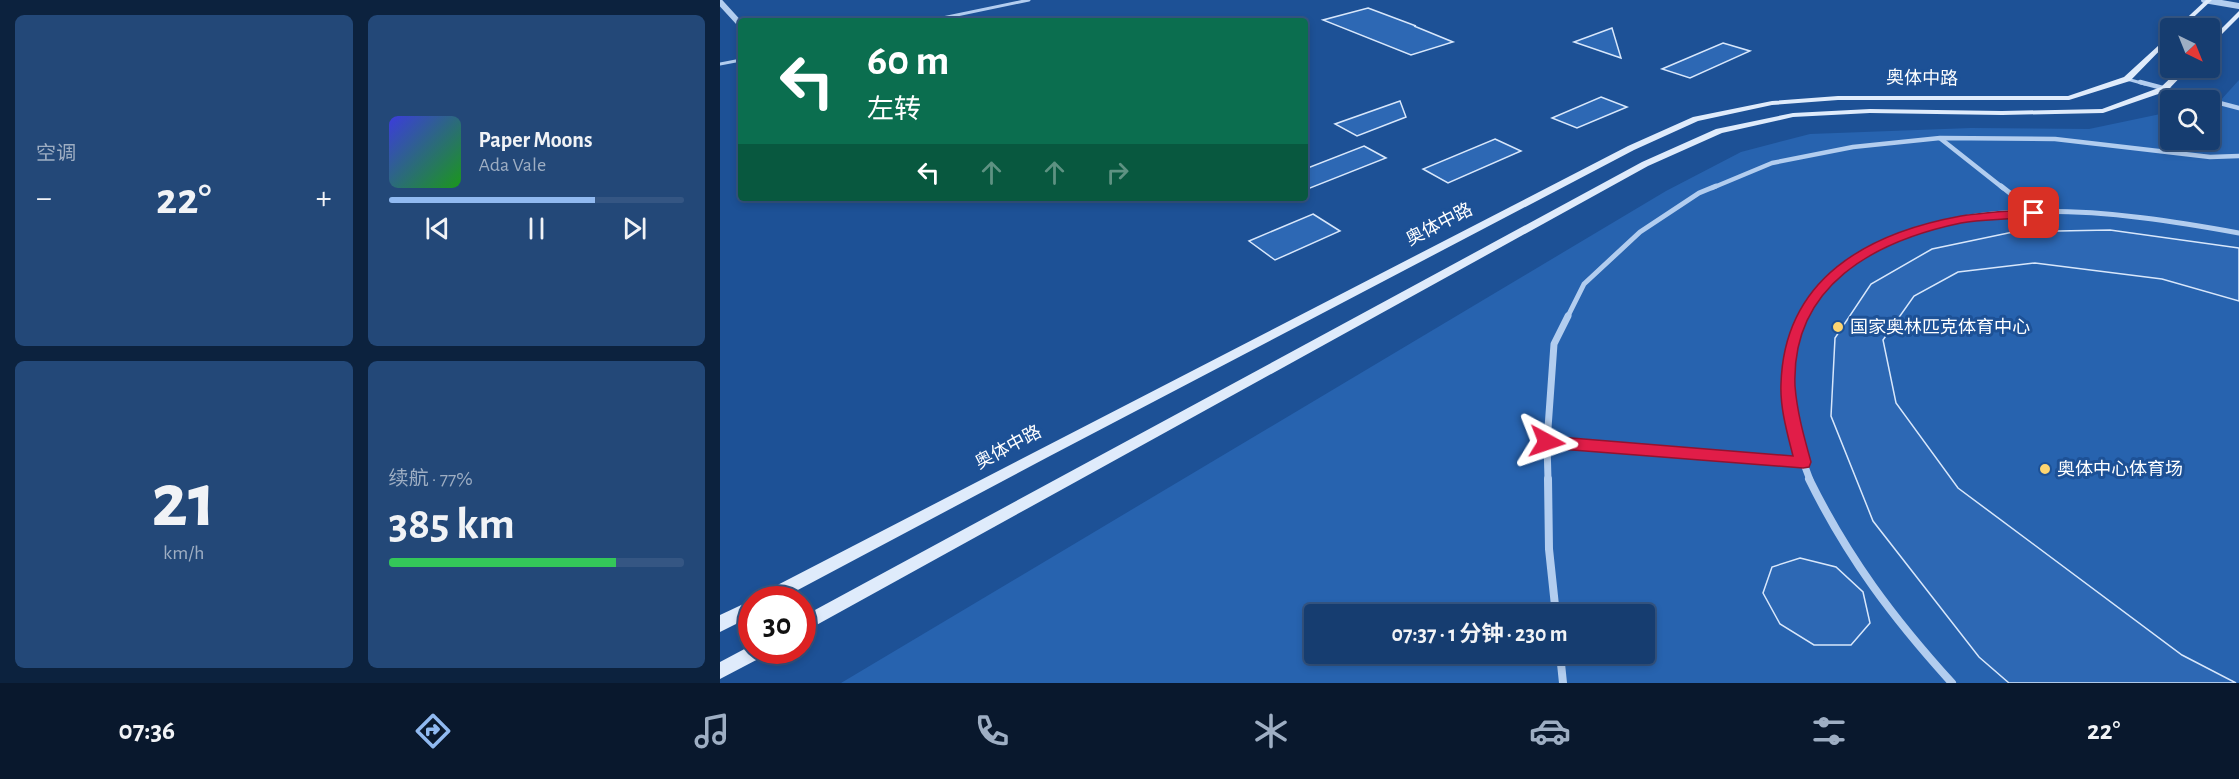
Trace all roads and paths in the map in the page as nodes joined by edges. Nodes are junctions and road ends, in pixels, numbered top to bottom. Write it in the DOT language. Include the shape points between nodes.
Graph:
graph roads {
  1 [pos="1029,0"];
  2 [pos="2207,0"];
  3 [pos="720,2"];
  4 [pos="2239,6"];
  5 [pos="2239,12"];
  6 [pos="942,18"];
  7 [pos="2190,18"];
  8 [pos="738,22"];
  9 [pos="2220,32"];
  10 [pos="2160,47"];
  11 [pos="738,61"];
  12 [pos="720,64"];
  13 [pos="2175,78"];
  14 [pos="2127,79"];
  15 [pos="2164,89"];
  16 [pos="2239,108"];
  17 [pos="1940,138"];
  18 [pos="2239,156"];
  19 [pos="2034,213"];
  20 [pos="2239,233"];
  21 [pos="1547,442"];
  22 [pos="1803,462"];
  23 [pos="791,586"];
  24 [pos="1555,604"];
  25 [pos="738,614"];
  26 [pos="816,618"];
  27 [pos="720,624"];
  28 [pos="738,661"];
  29 [pos="1561,664"];
  30 [pos="720,671"];
  31 [pos="1563,683"];
  32 [pos="1952,683"];
  1 -- 6 [label="street"];
  2 -- 4 [label="street"];
  2 -- 7 [label="main road"];
  3 -- 8 [label="street"];
  5 -- 9 [label="main road"];
  10 -- 14 [label="main road, 奥体中路"];
  11 -- 12 [label="street"];
  13 -- 15 [label="main road, 奥体中路"];
  14 -- 15 [label="street"];
  14 -- 23 [label="main road, 奥体中路" via="2069,98 1838,98 1772,103 1696,119 1631,148"];
  15 -- 16 [label="street"];
  15 -- 26 [label="main road, 奥体中路" via="2103,111 1826,113 1793,115 1719,130 1645,164"];
  17 -- 18 [label="street" via="2055,139 2199,156"];
  17 -- 19 [label="street"];
  17 -- 21 [label="street" via="1853,147 1772,163 1699,193 1640,232 1584,284 1554,344"];
  19 -- 20 [label="street" via="2121,215"];
  19 -- 22 [label="street" via="1962,219 1899,236 1872,248 1828,280 1798,326 1791,353 1788,385 1792,422"];
  21 -- 22 [label="street"];
  21 -- 24 [label="street" via="1549,549"];
  22 -- 32 [label="street" via="1835,531 1860,570"];
  25 -- 27 [label="main road"];
  28 -- 30 [label="main road"];
  29 -- 31 [label="street"];
}
